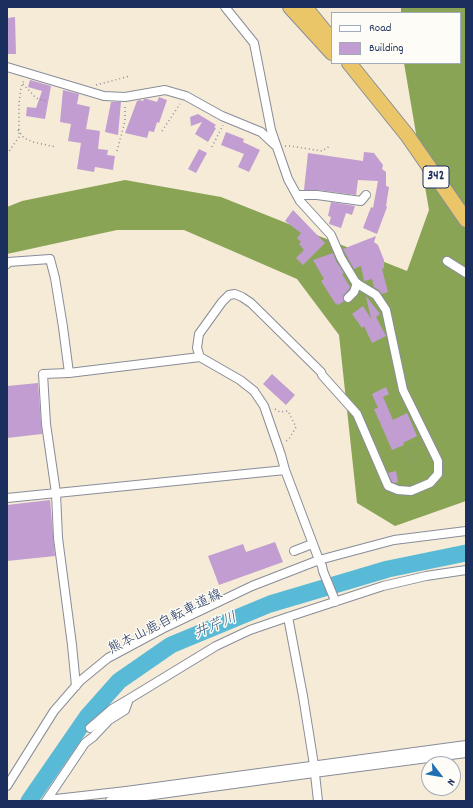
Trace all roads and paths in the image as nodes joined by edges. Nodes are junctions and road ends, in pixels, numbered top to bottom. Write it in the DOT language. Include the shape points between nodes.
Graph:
graph roads {
  1 [pos="225,7"];
  2 [pos="290,7"];
  3 [pos="305,7"];
  4 [pos="331,40"];
  5 [pos="331,52"];
  6 [pos="342,64"];
  7 [pos="351,64"];
  8 [pos="7,67"];
  9 [pos="27,73"];
  10 [pos="130,76"];
  11 [pos="22,84"];
  12 [pos="89,91"];
  13 [pos="186,96"];
  14 [pos="126,97"];
  15 [pos="46,101"];
  16 [pos="226,118"];
  17 [pos="18,130"];
  18 [pos="162,131"];
  19 [pos="406,135"];
  20 [pos="330,146"];
  21 [pos="56,147"];
  22 [pos="212,147"];
  23 [pos="277,147"];
  24 [pos="117,151"];
  25 [pos="7,154"];
  26 [pos="297,196"];
  27 [pos="366,196"];
  28 [pos="466,220"];
  29 [pos="447,261"];
  30 [pos="7,264"];
  31 [pos="466,273"];
  32 [pos="357,283"];
  33 [pos="348,298"];
  34 [pos="200,357"];
  35 [pos="69,373"];
  36 [pos="275,409"];
  37 [pos="427,439"];
  38 [pos="278,448"];
  39 [pos="412,465"];
  40 [pos="285,470"];
  41 [pos="56,493"];
  42 [pos="7,498"];
  43 [pos="466,531"];
  44 [pos="312,544"];
  45 [pos="294,551"];
  46 [pos="318,560"];
  47 [pos="466,570"];
  48 [pos="334,600"];
  49 [pos="288,617"];
  50 [pos="76,686"];
  51 [pos="129,699"];
  52 [pos="90,728"];
  53 [pos="466,745"];
  54 [pos="466,754"];
  55 [pos="314,769"];
  56 [pos="7,786"];
  57 [pos="47,801"];
  58 [pos="110,801"];
  59 [pos="318,801"];
  1 -- 23 [label="street" via="254,43 271,130"];
  2 -- 5 [label="highway"];
  3 -- 4 [label="highway"];
  6 -- 19 [label="highway"];
  7 -- 19 [label="highway, 342"];
  8 -- 9 [label="street"];
  9 -- 11 [label="path"];
  9 -- 12 [label="street"];
  10 -- 12 [label="path" via="96,85"];
  11 -- 15 [label="path" via="36,98"];
  11 -- 17 [label="path"];
  12 -- 14 [label="street" via="104,96"];
  13 -- 14 [label="street" via="165,90"];
  13 -- 16 [label="street"];
  13 -- 18 [label="path"];
  14 -- 24 [label="path" via="125,121"];
  16 -- 22 [label="path"];
  16 -- 23 [label="street" via="261,132"];
  17 -- 21 [label="path" via="24,138"];
  17 -- 25 [label="path" via="19,137"];
  19 -- 28 [label="highway, 342"];
  20 -- 23 [label="path" via="322,151 290,146"];
  23 -- 26 [label="street"];
  26 -- 27 [label="street" via="317,195 361,201"];
  26 -- 32 [label="street" via="330,234"];
  29 -- 31 [label="street"];
  30 -- 35 [label="street" via="50,259"];
  32 -- 33 [label="street" via="354,292"];
  32 -- 37 [label="street" via="376,295 386,310 403,390"];
  34 -- 35 [label="street"];
  34 -- 37 [label="street" via="197,348 199,334 222,302 229,295 235,294 251,303 321,372 357,414 388,486 411,491 430,482 438,474 438,461"];
  34 -- 38 [label="street" via="254,391 264,406"];
  35 -- 41 [label="street" via="43,374 46,424"];
  36 -- 38 [label="path" via="280,412 288,411 296,427 289,439"];
  37 -- 39 [label="path" via="408,449"];
  38 -- 40 [label="street"];
  40 -- 41 [label="street"];
  40 -- 44 [label="street"];
  41 -- 42 [label="street"];
  41 -- 50 [label="street" via="58,538"];
  43 -- 46 [label="street" via="394,540"];
  44 -- 45 [label="street"];
  44 -- 46 [label="street"];
  46 -- 48 [label="street"];
  46 -- 50 [label="street" via="252,586 162,629 108,658"];
  47 -- 48 [label="street" via="426,576"];
  48 -- 49 [label="street"];
  49 -- 51 [label="street" via="250,630 216,646"];
  49 -- 55 [label="street"];
  50 -- 56 [label="street" via="54,711"];
  51 -- 52 [label="street" via="112,709"];
  51 -- 57 [label="street" via="125,710 85,743"];
  53 -- 55 [label="street"];
  54 -- 55 [label="street"];
  55 -- 57 [label="street"];
  55 -- 58 [label="street"];
  55 -- 59 [label="street"];
}
